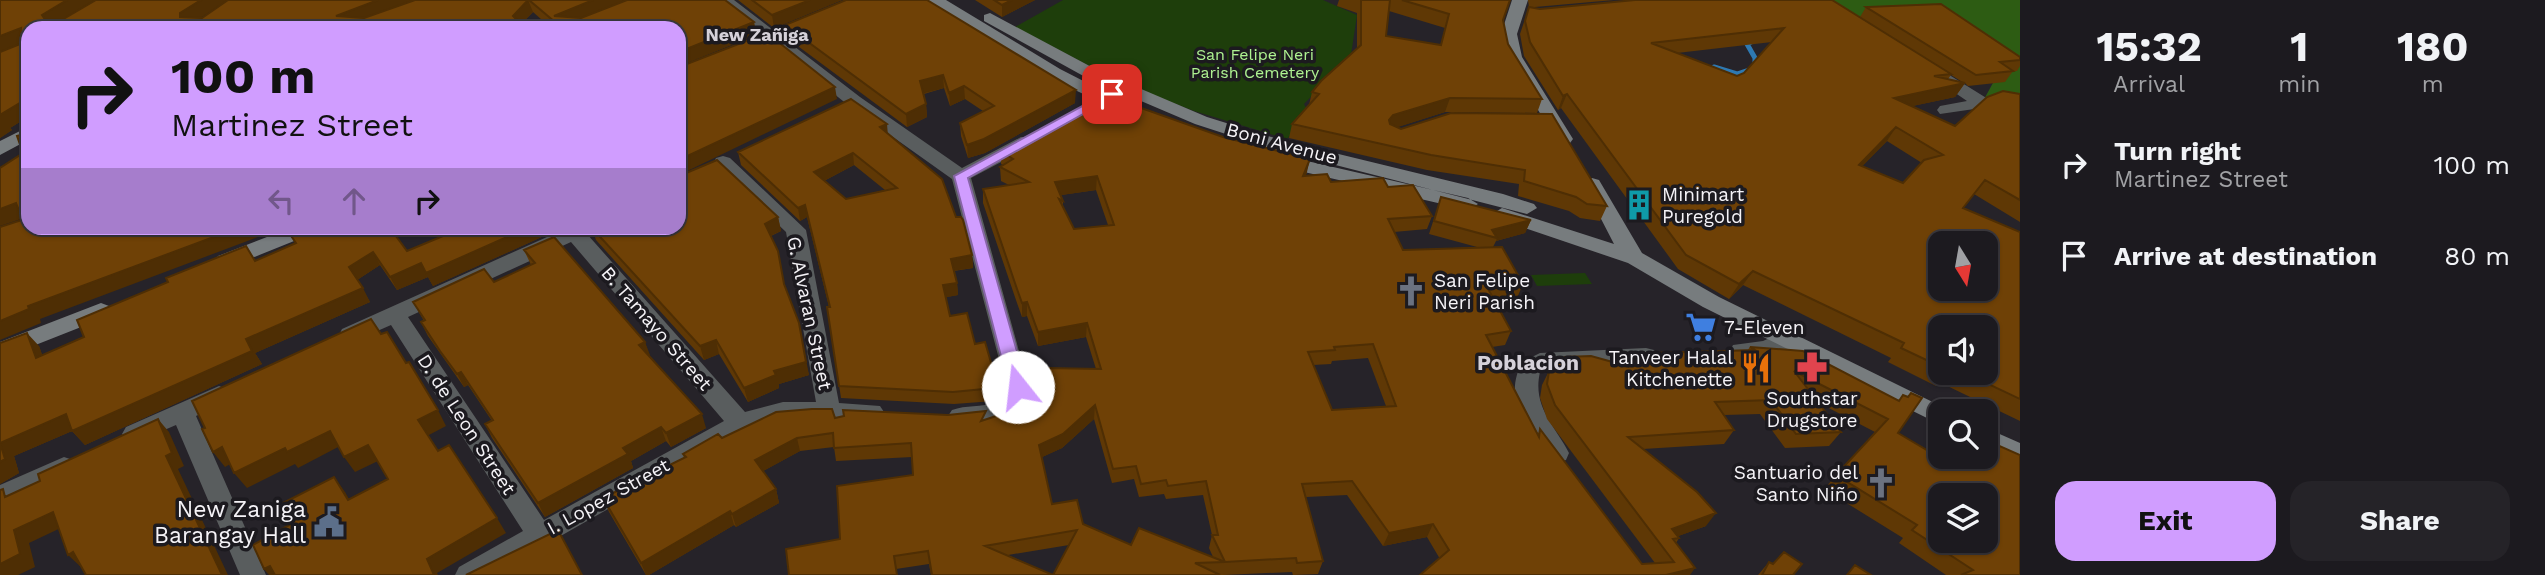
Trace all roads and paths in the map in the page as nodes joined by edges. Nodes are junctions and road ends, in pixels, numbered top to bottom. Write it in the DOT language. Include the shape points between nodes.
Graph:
graph roads {
  1 [pos="723,0"];
  2 [pos="862,0"];
  3 [pos="935,0"];
  4 [pos="960,0"];
  5 [pos="1535,15"];
  6 [pos="1515,18"];
  7 [pos="772,36"];
  8 [pos="726,55"];
  9 [pos="1920,62"];
  10 [pos="1122,88"];
  11 [pos="1105,99"];
  12 [pos="854,101"];
  13 [pos="1946,110"];
  14 [pos="830,112"];
  15 [pos="1526,121"];
  16 [pos="1553,121"];
  17 [pos="21,136"];
  18 [pos="0,149"];
  19 [pos="747,151"];
  20 [pos="723,162"];
  21 [pos="701,172"];
  22 [pos="961,176"];
  23 [pos="289,235"];
  24 [pos="568,235"];
  25 [pos="583,235"];
  26 [pos="1616,246"];
  27 [pos="206,268"];
  28 [pos="118,304"];
  29 [pos="395,314"];
  30 [pos="1785,339"];
  31 [pos="333,343"];
  32 [pos="0,351"];
  33 [pos="1717,352"];
  34 [pos="1668,355"];
  35 [pos="245,383"];
  36 [pos="1928,409"];
  37 [pos="829,410"];
  38 [pos="182,412"];
  39 [pos="897,413"];
  40 [pos="938,415"];
  41 [pos="740,423"];
  42 [pos="1998,443"];
  43 [pos="109,446"];
  44 [pos="2020,454"];
  45 [pos="85,457"];
  46 [pos="1573,476"];
  47 [pos="0,497"];
  48 [pos="539,534"];
  49 [pos="253,575"];
  50 [pos="468,575"];
  1 -- 7 [label="street"];
  2 -- 7 [label="main road"];
  3 -- 11 [label="main road, Boni Avenue" via="1054,74"];
  4 -- 10 [label="main road, Boni Avenue" via="1056,57"];
  5 -- 6 [label="street"];
  6 -- 16 [label="main road" via="1514,57"];
  7 -- 8 [label="main road"];
  7 -- 12 [label="street"];
  9 -- 13 [label="street" via="1982,103"];
  10 -- 11 [label="street"];
  10 -- 26 [label="main road, Boni Avenue" via="1275,144 1447,183 1565,220"];
  11 -- 22 [label="street"];
  11 -- 26 [label="main road, Boni Avenue" via="1268,157 1446,198"];
  12 -- 14 [label="street"];
  12 -- 22 [label="street"];
  15 -- 16 [label="street"];
  16 -- 26 [label="main road" via="1608,210"];
  17 -- 18 [label="main road"];
  19 -- 20 [label="street"];
  20 -- 21 [label="street"];
  20 -- 37 [label="street, G. Alvaran Street" via="796,230"];
  22 -- 40 [label="street" via="1018,387 1004,410 979,417"];
  23 -- 27 [label="main road"];
  24 -- 29 [label="street"];
  25 -- 41 [label="street, B. Tamayo Street"];
  26 -- 30 [label="main road, Boni Avenue"];
  28 -- 32 [label="main road"];
  29 -- 31 [label="street"];
  29 -- 48 [label="street, D. de Leon Street"];
  30 -- 33 [label="street" via="1767,349"];
  30 -- 36 [label="main road, Boni Avenue"];
  34 -- 46 [label="street" via="1540,361 1530,368 1525,397 1535,424"];
  35 -- 38 [label="street"];
  37 -- 39 [label="street, I. Lopez Street"];
  37 -- 41 [label="street, I. Lopez Street" via="783,411"];
  38 -- 43 [label="street"];
  38 -- 49 [label="street"];
  41 -- 48 [label="street, I. Lopez Street"];
  42 -- 44 [label="main road"];
  45 -- 47 [label="street"];
  48 -- 50 [label="street, I. Lopez Street"];
}
